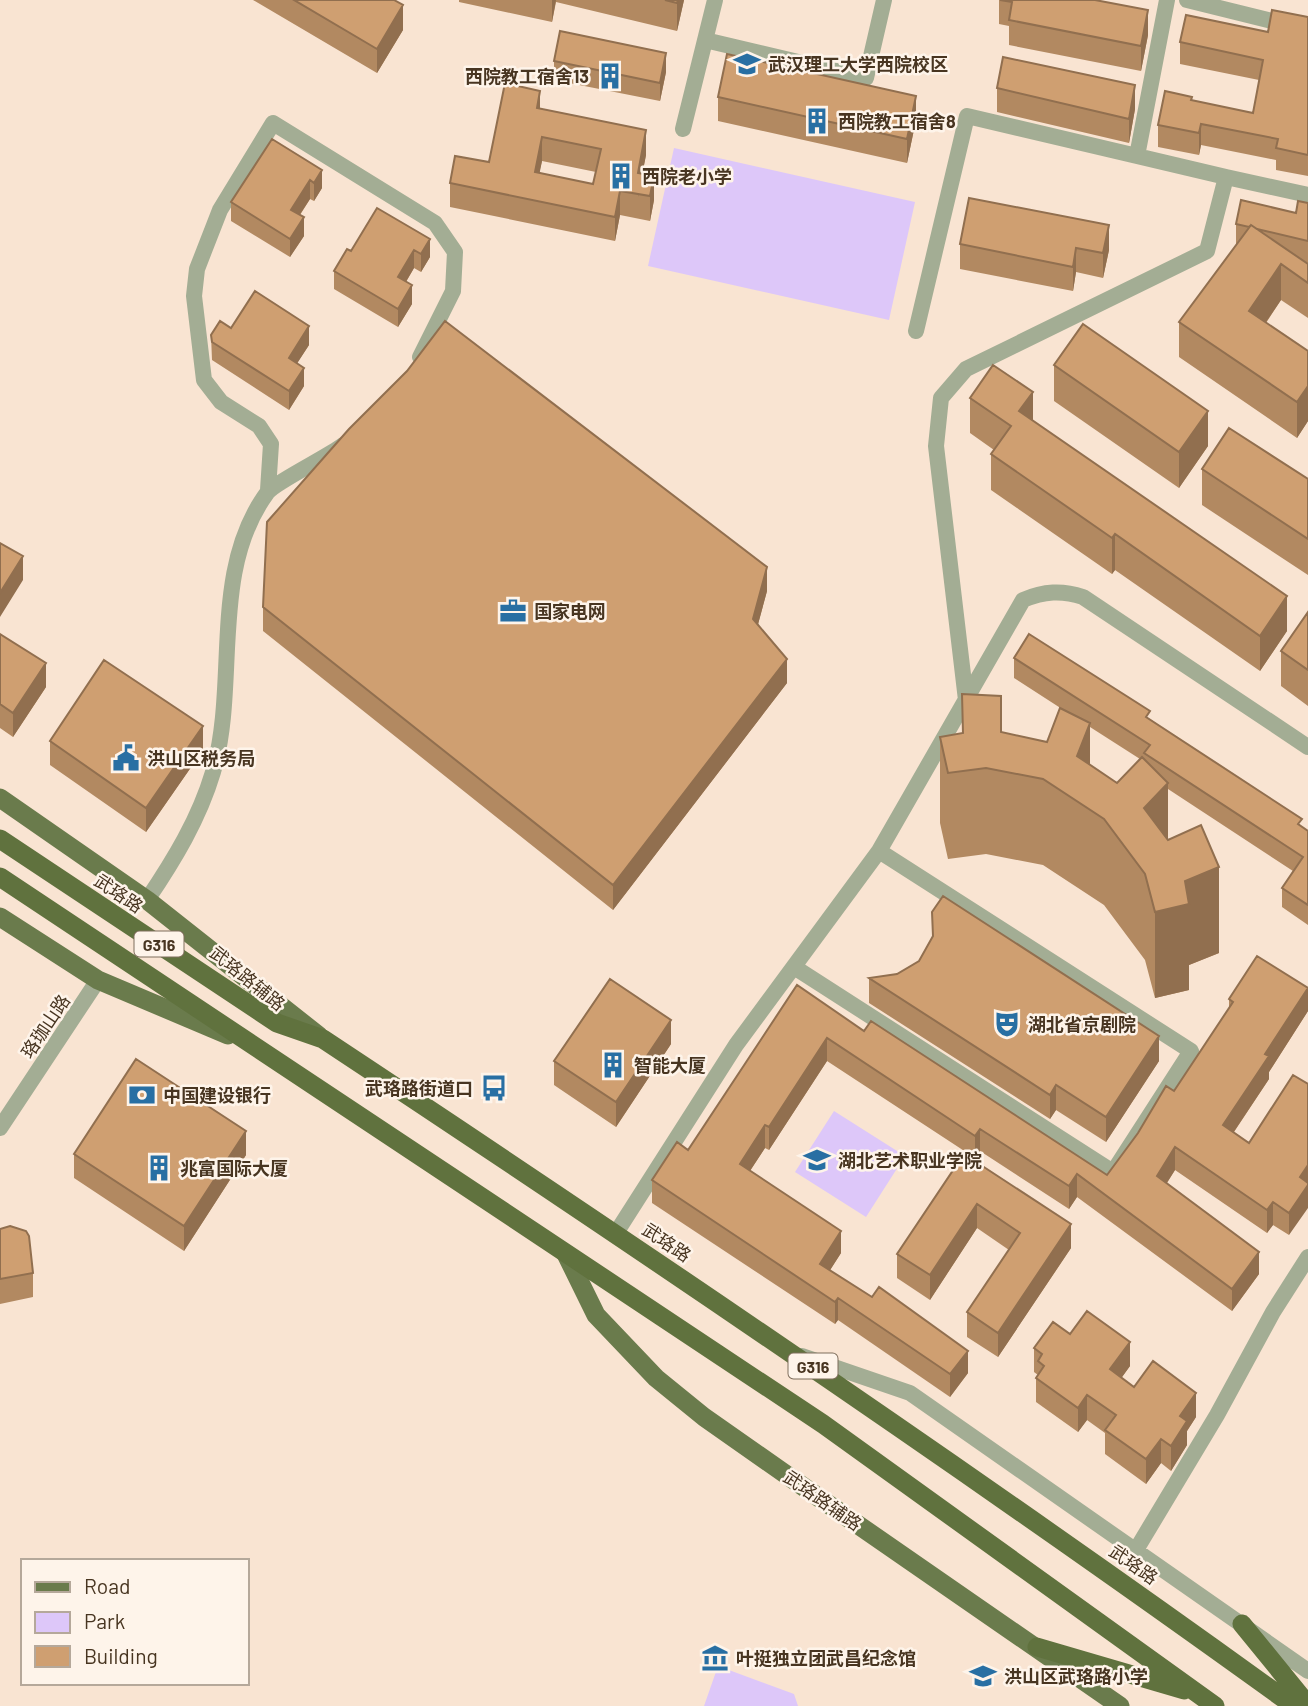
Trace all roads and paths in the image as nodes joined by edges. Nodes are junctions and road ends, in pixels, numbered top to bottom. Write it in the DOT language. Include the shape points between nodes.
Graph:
graph roads {
  1 [pos="715,0"];
  2 [pos="884,0"];
  3 [pos="1167,0"];
  4 [pos="1187,0"];
  5 [pos="1308,30"];
  6 [pos="705,40"];
  7 [pos="682,129"];
  8 [pos="1137,156"];
  9 [pos="1226,177"];
  10 [pos="1308,195"];
  11 [pos="916,331"];
  12 [pos="414,366"];
  13 [pos="351,436"];
  14 [pos="268,490"];
  15 [pos="966,700"];
  16 [pos="1308,747"];
  17 [pos="0,798"];
  18 [pos="0,839"];
  19 [pos="879,850"];
  20 [pos="0,877"];
  21 [pos="147,900"];
  22 [pos="0,917"];
  23 [pos="794,967"];
  24 [pos="99,980"];
  25 [pos="323,1039"];
  26 [pos="257,1047"];
  27 [pos="0,1128"];
  28 [pos="616,1233"];
  29 [pos="566,1254"];
  30 [pos="1308,1257"];
  31 [pos="793,1353"];
  32 [pos="1136,1550"];
  33 [pos="1242,1624"];
  34 [pos="1037,1647"];
  35 [pos="1308,1671"];
  36 [pos="1198,1694"];
  37 [pos="1120,1706"];
  38 [pos="1215,1706"];
  39 [pos="1294,1706"];
  40 [pos="1308,1706"];
  1 -- 6 [label="street"];
  2 -- 6 [label="street" via="866,78"];
  3 -- 8 [label="street"];
  4 -- 5 [label="street"];
  6 -- 7 [label="street"];
  8 -- 9 [label="street"];
  8 -- 11 [label="street" via="967,116"];
  9 -- 10 [label="street"];
  9 -- 15 [label="street" via="1207,251 966,369 941,398 936,446"];
  12 -- 14 [label="street" via="453,292 455,252 435,223 273,123 220,210 197,269 194,296 204,380 221,402 259,425 271,444"];
  13 -- 14 [label="street"];
  14 -- 21 [label="street" via="247,529 232,594 213,772 179,852"];
  15 -- 16 [label="street" via="1023,600 1068,592 1083,597"];
  15 -- 19 [label="street"];
  17 -- 21 [label="main road, 武珞路辅路"];
  18 -- 25 [label="highway, 武珞路 / G316" via="277,1023"];
  19 -- 23 [label="street"];
  19 -- 23 [label="street" via="1191,1051 1113,1172"];
  20 -- 26 [label="highway, G316"];
  21 -- 25 [label="main road, 武珞路辅路"];
  22 -- 24 [label="main road"];
  23 -- 28 [label="street" via="736,1045"];
  24 -- 26 [label="main road"];
  24 -- 27 [label="street, 珞珈山路"];
  25 -- 28 [label="highway, 武珞路 / G316"];
  26 -- 29 [label="highway, G316"];
  28 -- 31 [label="highway, 武珞路 / G316"];
  29 -- 34 [label="main road, 武珞路辅路" via="596,1315 656,1378 828,1504"];
  29 -- 36 [label="highway, G316" via="823,1424"];
  30 -- 32 [label="street"];
  31 -- 32 [label="street" via="910,1393"];
  31 -- 39 [label="highway, 武珞路 / G316"];
  32 -- 33 [label="street"];
  33 -- 35 [label="street"];
  33 -- 40 [label="highway"];
  34 -- 36 [label="highway"];
  34 -- 37 [label="main road, 武珞路辅路"];
  36 -- 38 [label="highway, G316"];
}
